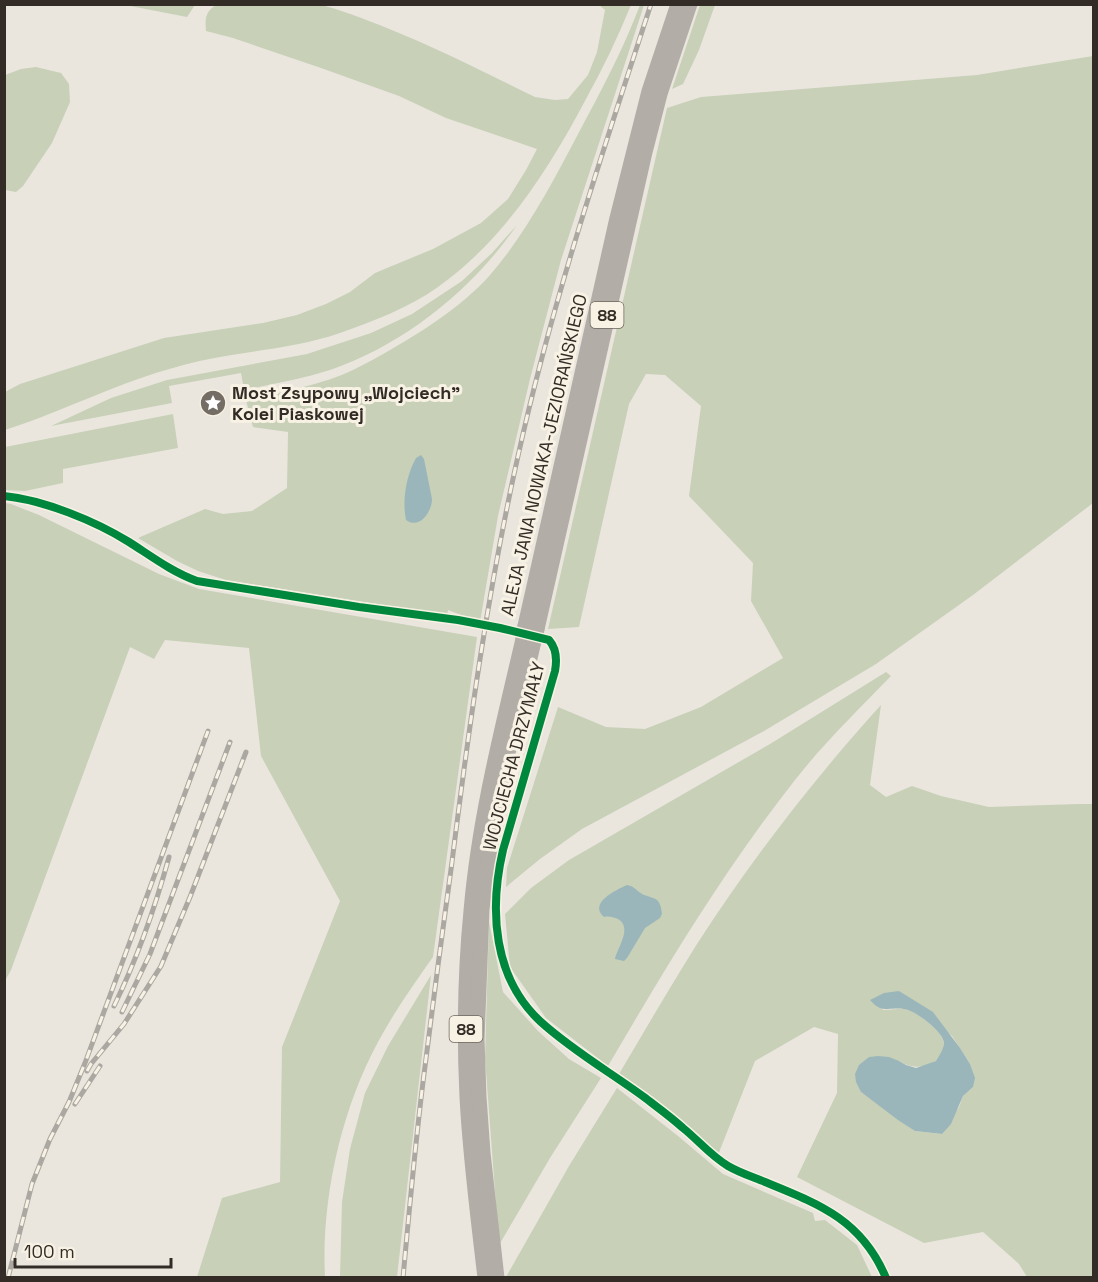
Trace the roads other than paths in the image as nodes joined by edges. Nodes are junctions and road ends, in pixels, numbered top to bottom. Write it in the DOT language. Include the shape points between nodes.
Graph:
graph roads {
  1 [pos="678,4"];
  2 [pos="690,4"];
  3 [pos="4,496"];
  4 [pos="458,620"];
  5 [pos="501,628"];
  6 [pos="530,634"];
  7 [pos="485,1278"];
  8 [pos="497,1278"];
  9 [pos="885,1278"];
  1 -- 6 [label="main road, ALEJA JANA NOWAKA-JEZIORAŃSKIEGO / 88" via="649,91 622,195"];
  2 -- 6 [label="main road, ALEJA JANA NOWAKA-JEZIORAŃSKIEGO / 88" via="645,152"];
  3 -- 4 [label="street" via="62,510 106,529 197,581"];
  5 -- 9 [label="street, WOJCIECHA DRZYMAŁY" via="549,640 556,657 497,880 499,943 514,988 541,1022 672,1118 720,1161 815,1203 848,1224 872,1253"];
  6 -- 7 [label="main road, ALEJA JANA NOWAKA-JEZIORAŃSKIEGO / 88" via="484,813 471,911 466,991 467,1098"];
  6 -- 8 [label="main road, ALEJA JANA NOWAKA-JEZIORAŃSKIEGO / 88" via="482,909 479,1097"];
}
